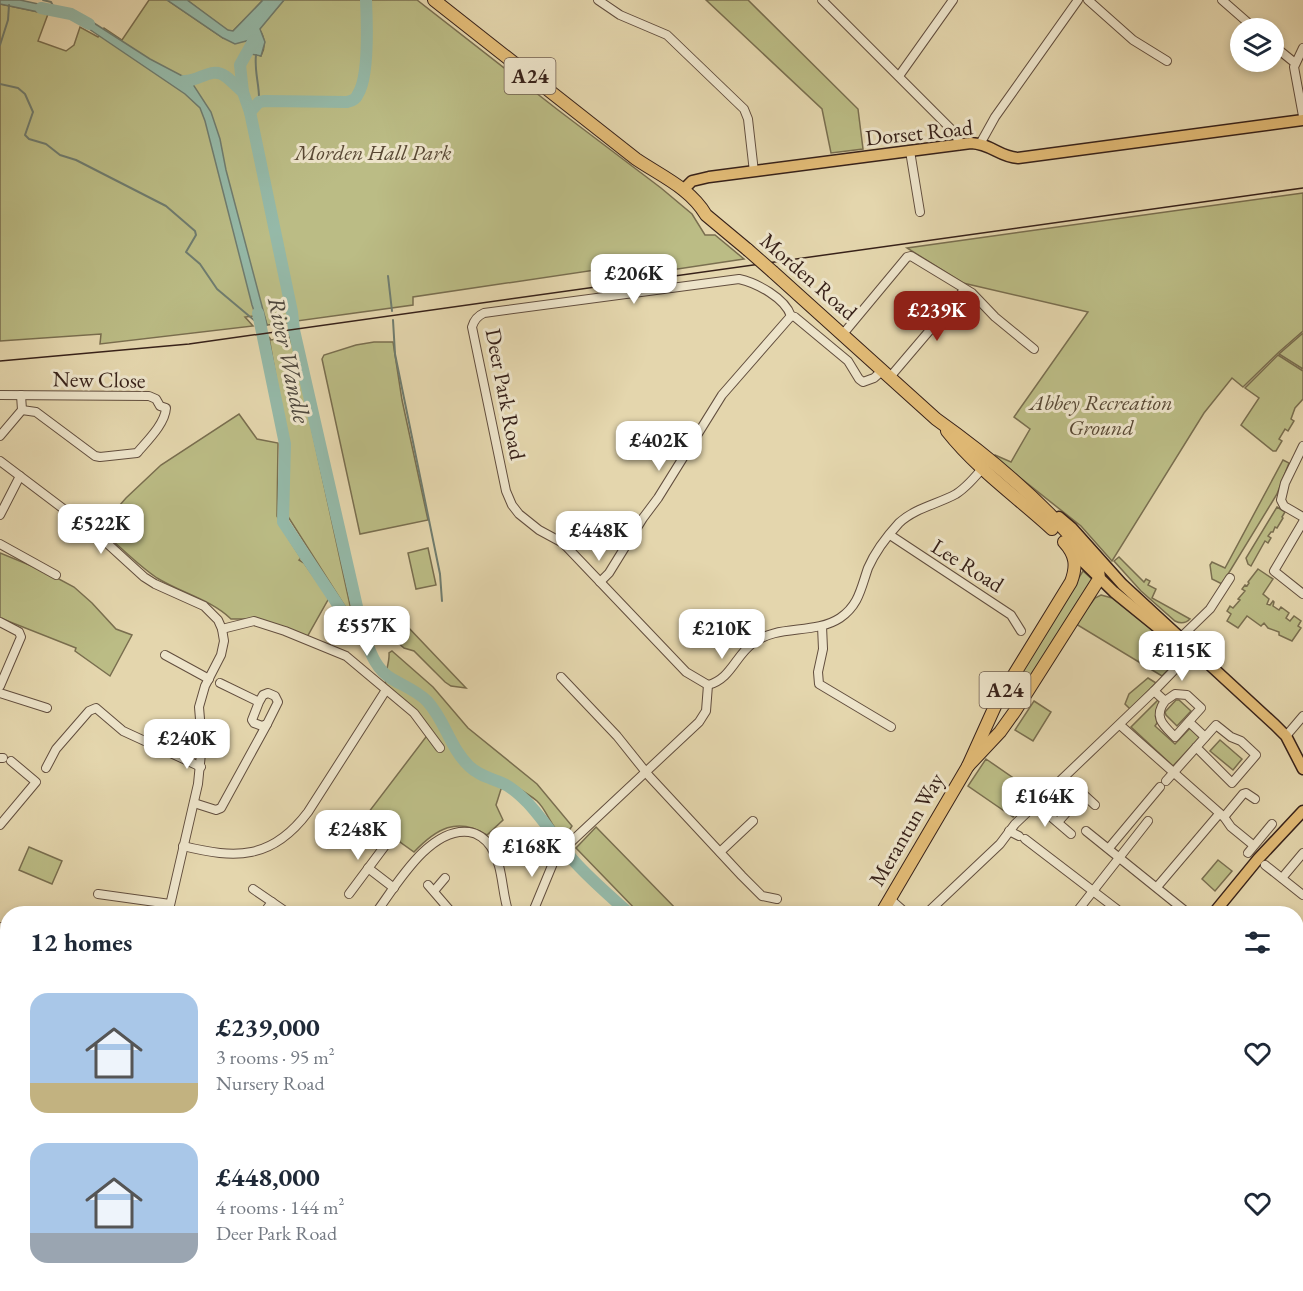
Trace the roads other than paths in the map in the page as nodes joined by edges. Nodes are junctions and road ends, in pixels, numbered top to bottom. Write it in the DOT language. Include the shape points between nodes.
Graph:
graph roads {
  1 [pos="434,0"];
  2 [pos="598,0"];
  3 [pos="953,0"];
  4 [pos="1078,0"];
  5 [pos="1088,0"];
  6 [pos="1222,0"];
  7 [pos="826,2"];
  8 [pos="1243,18"];
  9 [pos="1303,48"];
  10 [pos="1284,54"];
  11 [pos="1167,61"];
  12 [pos="1295,63"];
  13 [pos="899,76"];
  14 [pos="1303,118"];
  15 [pos="980,144"];
  16 [pos="960,145"];
  17 [pos="910,151"];
  18 [pos="754,172"];
  19 [pos="657,173"];
  20 [pos="683,190"];
  21 [pos="920,212"];
  22 [pos="706,215"];
  23 [pos="964,290"];
  24 [pos="791,316"];
  25 [pos="843,334"];
  26 [pos="1034,349"];
  27 [pos="887,373"];
  28 [pos="0,395"];
  29 [pos="21,395"];
  30 [pos="22,410"];
  31 [pos="0,436"];
  32 [pos="1303,446"];
  33 [pos="0,461"];
  34 [pos="986,464"];
  35 [pos="20,476"];
  36 [pos="0,515"];
  37 [pos="1303,519"];
  38 [pos="890,535"];
  39 [pos="0,544"];
  40 [pos="1073,552"];
  41 [pos="1091,561"];
  42 [pos="56,575"];
  43 [pos="1230,578"];
  44 [pos="1099,579"];
  45 [pos="600,582"];
  46 [pos="1071,582"];
  47 [pos="1303,594"];
  48 [pos="0,622"];
  49 [pos="822,626"];
  50 [pos="222,629"];
  51 [pos="1021,631"];
  52 [pos="1178,640"];
  53 [pos="1189,652"];
  54 [pos="165,655"];
  55 [pos="561,676"];
  56 [pos="209,679"];
  57 [pos="1228,682"];
  58 [pos="220,683"];
  59 [pos="708,685"];
  60 [pos="0,686"];
  61 [pos="386,690"];
  62 [pos="1154,691"];
  63 [pos="0,693"];
  64 [pos="1165,701"];
  65 [pos="259,702"];
  66 [pos="47,708"];
  67 [pos="1303,716"];
  68 [pos="1189,722"];
  69 [pos="267,724"];
  70 [pos="1120,725"];
  71 [pos="891,727"];
  72 [pos="1286,736"];
  73 [pos="1205,737"];
  74 [pos="1196,747"];
  75 [pos="440,748"];
  76 [pos="5,759"];
  77 [pos="968,766"];
  78 [pos="201,767"];
  79 [pos="46,768"];
  80 [pos="1303,769"];
  81 [pos="646,771"];
  82 [pos="1173,772"];
  83 [pos="1255,799"];
  84 [pos="1303,799"];
  85 [pos="194,803"];
  86 [pos="1036,804"];
  87 [pos="1095,805"];
  88 [pos="1303,812"];
  89 [pos="1222,816"];
  90 [pos="753,821"];
  91 [pos="1148,821"];
  92 [pos="1058,822"];
  93 [pos="1291,823"];
  94 [pos="1272,824"];
  95 [pos="0,825"];
  96 [pos="1009,831"];
  97 [pos="1086,831"];
  98 [pos="1071,834"];
  99 [pos="387,843"];
  100 [pos="183,846"];
  101 [pos="1108,848"];
  102 [pos="720,852"];
  103 [pos="1303,853"];
  104 [pos="1120,857"];
  105 [pos="1264,865"];
  106 [pos="368,868"];
  107 [pos="445,878"];
  108 [pos="1281,878"];
  109 [pos="1157,887"];
  110 [pos="394,888"];
  111 [pos="253,889"];
  112 [pos="1093,891"];
  113 [pos="98,894"];
  114 [pos="349,894"];
  115 [pos="1303,896"];
  116 [pos="777,899"];
  117 [pos="890,900"];
  118 [pos="272,902"];
  119 [pos="155,906"];
  120 [pos="170,906"];
  121 [pos="269,906"];
  122 [pos="278,906"];
  123 [pos="381,906"];
  124 [pos="446,906"];
  125 [pos="508,906"];
  126 [pos="535,906"];
  127 [pos="886,906"];
  128 [pos="897,906"];
  129 [pos="934,906"];
  130 [pos="1081,906"];
  131 [pos="1113,906"];
  132 [pos="1184,906"];
  133 [pos="1220,906"];
  1 -- 19 [label="highway, Morden Road / A24"];
  2 -- 18 [label="street" via="616,13 667,35 744,109"];
  3 -- 13 [label="street"];
  4 -- 15 [label="street"];
  5 -- 11 [label="street" via="1133,40"];
  6 -- 8 [label="street"];
  7 -- 13 [label="street"];
  9 -- 12 [label="street"];
  10 -- 12 [label="street"];
  12 -- 14 [label="street"];
  13 -- 16 [label="street" via="955,134"];
  14 -- 15 [label="main road, Dorset Road" via="1018,158"];
  15 -- 16 [label="main road, Dorset Road"];
  16 -- 17 [label="main road, Dorset Road"];
  17 -- 18 [label="main road, Dorset Road"];
  17 -- 21 [label="street"];
  18 -- 20 [label="main road, Dorset Road" via="696,180"];
  19 -- 20 [label="highway, Morden Road / A24"];
  19 -- 22 [label="highway, Morden Road / A24"];
  20 -- 22 [label="highway, Morden Road / A24"];
  22 -- 25 [label="highway, Morden Road / A24, bridge"];
  23 -- 25 [label="street" via="907,257"];
  23 -- 26 [label="street"];
  23 -- 27 [label="street"];
  24 -- 27 [label="street, Deer Park Road" via="848,361 859,380"];
  24 -- 45 [label="street" via="722,395"];
  24 -- 45 [label="street, Deer Park Road" via="764,288 739,279 484,312 478,316 472,327 512,505 527,522 563,543"];
  25 -- 27 [label="highway, Morden Road / A24"];
  27 -- 34 [label="highway, Morden Road / A24"];
  28 -- 29 [label="street, New Close"];
  29 -- 30 [label="street, New Close"];
  29 -- 30 [label="street, New Close" via="148,396 166,408 166,415 137,453 100,457 36,412"];
  30 -- 31 [label="street"];
  32 -- 37 [label="street" via="1281,500"];
  33 -- 35 [label="street"];
  34 -- 38 [label="street" via="957,493 906,518"];
  34 -- 40 [label="highway, Morden Road / A24"];
  34 -- 41 [label="highway, Morden Road / A24" via="1032,497"];
  35 -- 36 [label="street"];
  35 -- 50 [label="street" via="98,535 144,577 204,606"];
  37 -- 47 [label="street" via="1274,571"];
  38 -- 49 [label="street" via="868,568 854,605 839,619"];
  38 -- 51 [label="street, Lee Road" via="1011,615"];
  39 -- 42 [label="street"];
  40 -- 41 [label="main road, Morden Road"];
  40 -- 46 [label="highway, Merantun Way / A24" via="1075,568"];
  41 -- 44 [label="highway, Morden Road / A24"];
  41 -- 46 [label="main road"];
  41 -- 52 [label="main road, Morden Road" via="1129,591"];
  43 -- 52 [label="street" via="1219,589 1210,609"];
  44 -- 52 [label="main road, Morden Road"];
  44 -- 77 [label="highway, Merantun Way / A24" via="1015,711"];
  45 -- 59 [label="street, Deer Park Road" via="686,672"];
  46 -- 77 [label="highway, Merantun Way / A24" via="996,704"];
  48 -- 60 [label="street" via="21,637"];
  49 -- 59 [label="street" via="762,638 746,650 723,679"];
  49 -- 71 [label="street" via="819,684"];
  50 -- 56 [label="street" via="221,655"];
  50 -- 61 [label="street" via="254,621 285,631 346,656"];
  52 -- 53 [label="main road, Morden Road"];
  52 -- 57 [label="main road, Morden Road"];
  53 -- 57 [label="main road, Morden Road"];
  53 -- 62 [label="street"];
  54 -- 56 [label="street"];
  55 -- 81 [label="street"];
  56 -- 78 [label="street" via="199,707"];
  57 -- 72 [label="main road, Morden Road"];
  58 -- 65 [label="street"];
  59 -- 81 [label="street" via="704,716"];
  61 -- 75 [label="street" via="414,713"];
  61 -- 100 [label="street" via="308,812 287,834 256,853 213,853"];
  62 -- 64 [label="street"];
  62 -- 70 [label="street"];
  63 -- 66 [label="street"];
  64 -- 68 [label="street" via="1175,694 1186,695 1201,708"];
  64 -- 68 [label="street" via="1159,718 1175,737"];
  65 -- 69 [label="street" via="252,720 258,726"];
  65 -- 69 [label="street" via="268,693 277,699"];
  67 -- 72 [label="street"];
  68 -- 73 [label="street"];
  69 -- 85 [label="street" via="220,808"];
  70 -- 82 [label="street"];
  70 -- 86 [label="street"];
  72 -- 80 [label="main road, Morden Road"];
  73 -- 74 [label="street"];
  73 -- 74 [label="street" via="1216,725 1256,755 1232,783"];
  74 -- 82 [label="street"];
  76 -- 95 [label="street" via="36,782"];
  77 -- 117 [label="highway, Merantun Way / A24"];
  78 -- 79 [label="street" via="123,731 96,708 56,749"];
  78 -- 85 [label="street"];
  81 -- 102 [label="street"];
  81 -- 126 [label="street" via="555,856"];
  82 -- 89 [label="street"];
  82 -- 101 [label="street"];
  83 -- 89 [label="street" via="1246,793"];
  84 -- 93 [label="main road"];
  85 -- 100 [label="street"];
  86 -- 92 [label="street"];
  86 -- 96 [label="street"];
  87 -- 92 [label="street" via="1083,794"];
  88 -- 93 [label="main road"];
  89 -- 94 [label="street" via="1250,849"];
  89 -- 109 [label="street"];
  90 -- 102 [label="street"];
  91 -- 104 [label="street"];
  92 -- 98 [label="street"];
  93 -- 133 [label="main road"];
  96 -- 112 [label="street"];
  96 -- 129 [label="street"];
  97 -- 101 [label="street"];
  99 -- 106 [label="street"];
  100 -- 120 [label="street"];
  101 -- 104 [label="street"];
  102 -- 116 [label="street" via="762,896"];
  103 -- 108 [label="street"];
  104 -- 109 [label="street"];
  104 -- 112 [label="street"];
  105 -- 108 [label="street"];
  106 -- 110 [label="street"];
  106 -- 114 [label="street"];
  107 -- 124 [label="street" via="431,888"];
  108 -- 115 [label="street"];
  109 -- 132 [label="street"];
  110 -- 123 [label="street"];
  110 -- 125 [label="street" via="432,844 453,833 471,832 490,845 497,859"];
  111 -- 118 [label="street"];
  112 -- 130 [label="street"];
  112 -- 131 [label="street"];
  113 -- 119 [label="street"];
  117 -- 127 [label="highway, Merantun Way / A24"];
  117 -- 128 [label="street"];
  118 -- 121 [label="street"];
  118 -- 122 [label="street"];
}
